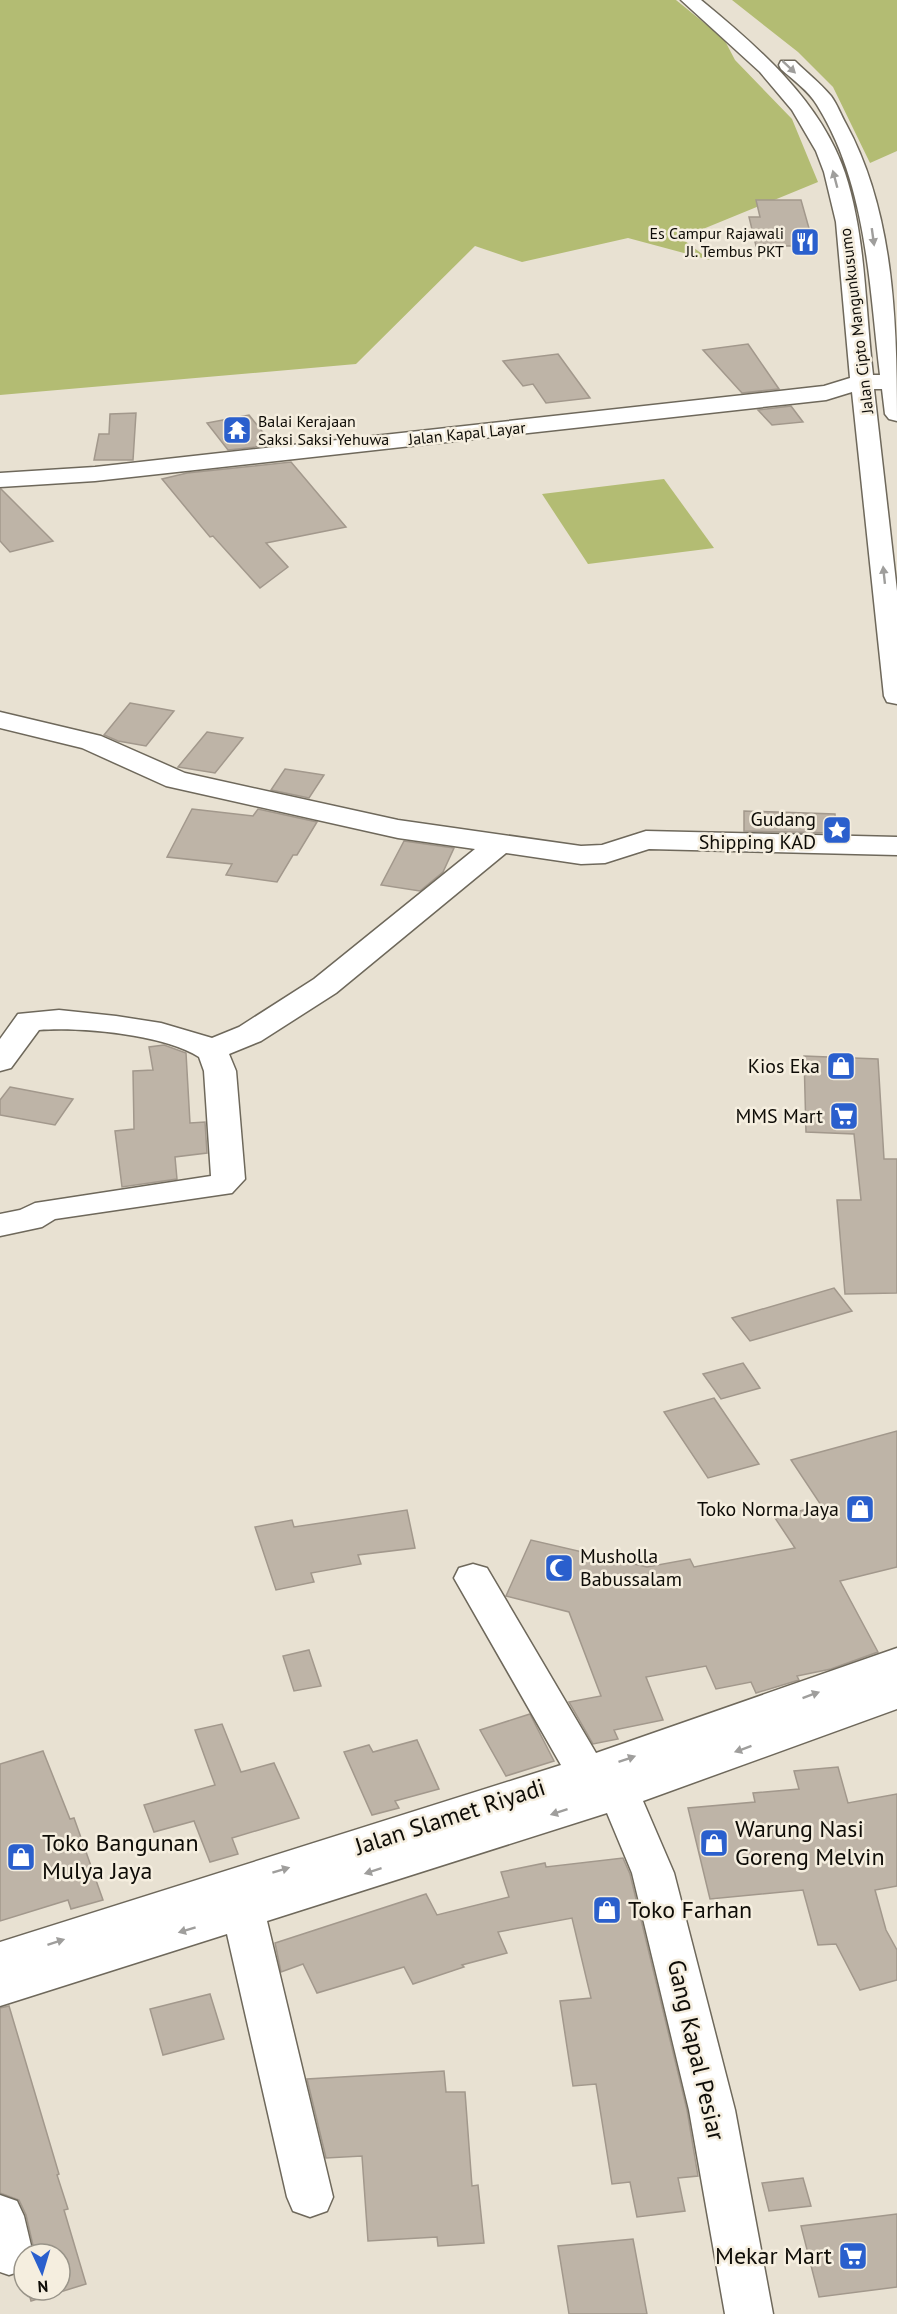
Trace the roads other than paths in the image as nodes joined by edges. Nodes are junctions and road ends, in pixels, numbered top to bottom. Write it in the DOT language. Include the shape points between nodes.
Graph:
graph roads {
  1 [pos="690,0"];
  2 [pos="714,0"];
  3 [pos="863,389"];
  4 [pos="896,394"];
  5 [pos="0,480"];
  6 [pos="897,696"];
  7 [pos="0,720"];
  8 [pos="500,843"];
  9 [pos="897,846"];
  10 [pos="210,1050"];
  11 [pos="0,1061"];
  12 [pos="0,1225"];
  13 [pos="473,1578"];
  14 [pos="897,1663"];
  15 [pos="897,1693"];
  16 [pos="603,1783"];
  17 [pos="236,1899"];
  18 [pos="0,1960"];
  19 [pos="0,1988"];
  20 [pos="310,2198"];
  21 [pos="749,2314"];
  3 -- 1 [label="street, Jalan Cipto Mangunkusumo, one-way" via="849,255 835,176 826,152 798,103 767,67"];
  2 -- 4 [label="street, Jalan Cipto Mangunkusumo, one-way" via="824,100 848,145 870,216"];
  3 -- 4 [label="street, Jalan Kapal Layar"];
  3 -- 5 [label="street, Jalan Kapal Layar" via="95,474"];
  6 -- 3 [label="street, Jalan Cipto Mangunkusumo, one-way"];
  7 -- 8 [label="street" via="91,742 176,780 398,829"];
  8 -- 9 [label="street" via="592,856 646,840"];
  8 -- 10 [label="street" via="325,986 250,1034"];
  10 -- 11 [label="street" via="196,1041 158,1032 60,1018 29,1021"];
  10 -- 12 [label="street" via="220,1071 228,1179 225,1184 47,1210"];
  13 -- 16 [label="street, Gang Kapal Pesiar"];
  16 -- 14 [label="street, Jalan Slamet Riyadi, one-way"];
  15 -- 16 [label="street, Jalan Slamet Riyadi, one-way"];
  16 -- 17 [label="street, Jalan Slamet Riyadi"];
  16 -- 21 [label="street, Gang Kapal Pesiar" via="653,1873 706,2087"];
  18 -- 17 [label="street, Jalan Slamet Riyadi, one-way"];
  17 -- 19 [label="street, Jalan Slamet Riyadi, one-way"];
  17 -- 20 [label="street"];
}
